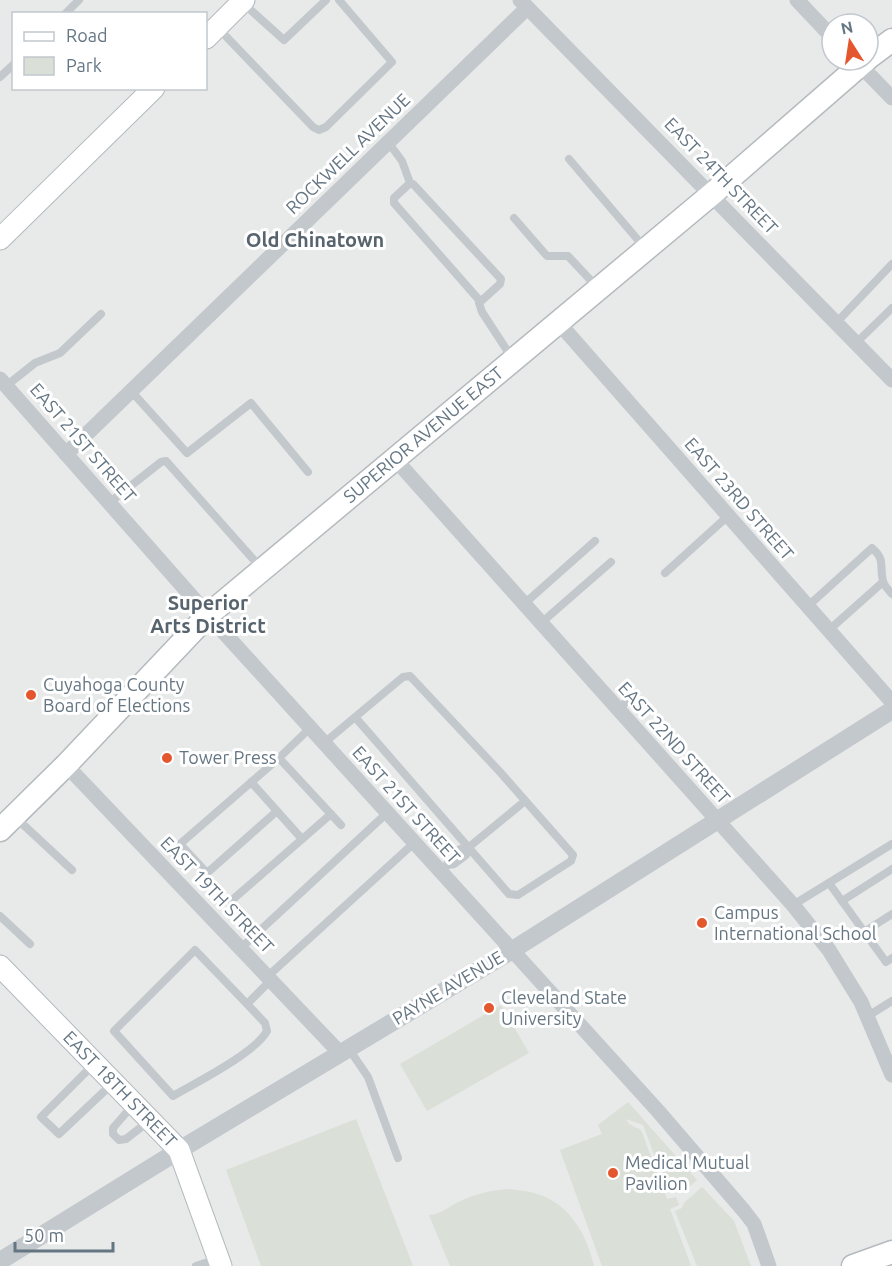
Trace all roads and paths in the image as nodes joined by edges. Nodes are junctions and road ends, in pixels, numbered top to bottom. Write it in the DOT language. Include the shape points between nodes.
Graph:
graph roads {
  1 [pos="79,0"];
  2 [pos="326,0"];
  3 [pos="339,0"];
  4 [pos="797,0"];
  5 [pos="243,1"];
  6 [pos="524,4"];
  7 [pos="67,12"];
  8 [pos="820,24"];
  9 [pos="211,32"];
  10 [pos="12,66"];
  11 [pos="850,72"];
  12 [pos="871,72"];
  13 [pos="0,77"];
  14 [pos="152,90"];
  15 [pos="892,98"];
  16 [pos="388,142"];
  17 [pos="569,159"];
  18 [pos="410,183"];
  19 [pos="712,194"];
  20 [pos="514,219"];
  21 [pos="0,239"];
  22 [pos="645,249"];
  23 [pos="892,264"];
  24 [pos="598,288"];
  25 [pos="480,301"];
  26 [pos="892,308"];
  27 [pos="101,314"];
  28 [pos="558,322"];
  29 [pos="836,323"];
  30 [pos="856,343"];
  31 [pos="513,359"];
  32 [pos="892,380"];
  33 [pos="3,382"];
  34 [pos="132,392"];
  35 [pos="66,454"];
  36 [pos="394,458"];
  37 [pos="308,472"];
  38 [pos="109,503"];
  39 [pos="728,516"];
  40 [pos="594,541"];
  41 [pos="611,562"];
  42 [pos="262,569"];
  43 [pos="665,573"];
  44 [pos="883,582"];
  45 [pos="892,594"];
  46 [pos="524,604"];
  47 [pos="808,606"];
  48 [pos="208,615"];
  49 [pos="541,623"];
  50 [pos="829,630"];
  51 [pos="632,697"];
  52 [pos="892,702"];
  53 [pos="618,709"];
  54 [pos="892,710"];
  55 [pos="355,717"];
  56 [pos="310,728"];
  57 [pos="324,743"];
  58 [pos="279,758"];
  59 [pos="66,765"];
  60 [pos="251,782"];
  61 [pos="525,801"];
  62 [pos="277,811"];
  63 [pos="387,813"];
  64 [pos="331,814"];
  65 [pos="717,820"];
  66 [pos="7,823"];
  67 [pos="341,825"];
  68 [pos="302,839"];
  69 [pos="414,843"];
  70 [pos="892,844"];
  71 [pos="468,848"];
  72 [pos="444,868"];
  73 [pos="892,869"];
  74 [pos="72,870"];
  75 [pos="829,883"];
  76 [pos="231,901"];
  77 [pos="842,901"];
  78 [pos="793,905"];
  79 [pos="892,914"];
  80 [pos="0,916"];
  81 [pos="864,932"];
  82 [pos="30,944"];
  83 [pos="241,948"];
  84 [pos="511,951"];
  85 [pos="892,958"];
  86 [pos="0,966"];
  87 [pos="269,978"];
  88 [pos="892,1001"];
  89 [pos="247,1004"];
  90 [pos="868,1016"];
  91 [pos="344,1050"];
  92 [pos="95,1063"];
  93 [pos="892,1075"];
  94 [pos="114,1082"];
  95 [pos="135,1104"];
  96 [pos="150,1120"];
  97 [pos="179,1150"];
  98 [pos="398,1158"];
  99 [pos="892,1252"];
  100 [pos="2,1261"];
  101 [pos="219,1262"];
  102 [pos="196,1266"];
  103 [pos="769,1266"];
  104 [pos="853,1266"];
  1 -- 7 [label="lane"];
  2 -- 5 [label="lane" via="284,40"];
  3 -- 9 [label="lane" via="392,62 319,130"];
  4 -- 8 [label="street"];
  5 -- 9 [label="main road"];
  6 -- 16 [label="street, ROCKWELL AVENUE"];
  6 -- 19 [label="street, EAST 24TH STREET"];
  10 -- 13 [label="lane"];
  11 -- 19 [label="main road, SUPERIOR AVENUE EAST"];
  12 -- 15 [label="street"];
  14 -- 21 [label="main road"];
  16 -- 18 [label="lane" via="402,161"];
  16 -- 34 [label="street, ROCKWELL AVENUE"];
  17 -- 22 [label="lane"];
  18 -- 25 [label="lane" via="394,198 394,203"];
  18 -- 25 [label="lane" via="501,279"];
  19 -- 22 [label="main road, SUPERIOR AVENUE EAST"];
  19 -- 29 [label="street, EAST 24TH STREET"];
  20 -- 24 [label="lane" via="547,256 568,256"];
  22 -- 24 [label="main road, SUPERIOR AVENUE EAST"];
  23 -- 29 [label="lane"];
  24 -- 28 [label="main road, SUPERIOR AVENUE EAST"];
  25 -- 31 [label="lane" via="482,312"];
  26 -- 30 [label="lane"];
  27 -- 33 [label="lane" via="60,352"];
  28 -- 31 [label="main road, SUPERIOR AVENUE EAST"];
  28 -- 39 [label="street, EAST 23RD STREET"];
  29 -- 30 [label="street, EAST 24TH STREET"];
  30 -- 32 [label="street, EAST 24TH STREET"];
  31 -- 36 [label="main road, SUPERIOR AVENUE EAST"];
  33 -- 35 [label="street, EAST 21ST STREET"];
  34 -- 35 [label="street, ROCKWELL AVENUE"];
  34 -- 37 [label="lane" via="187,453 251,403"];
  35 -- 38 [label="street, EAST 21ST STREET"];
  36 -- 42 [label="main road, SUPERIOR AVENUE EAST"];
  36 -- 46 [label="street, EAST 22ND STREET"];
  38 -- 42 [label="lane" via="166,461"];
  38 -- 48 [label="street, EAST 21ST STREET"];
  39 -- 43 [label="lane"];
  39 -- 47 [label="street, EAST 23RD STREET"];
  40 -- 46 [label="lane"];
  41 -- 49 [label="lane"];
  42 -- 48 [label="main road, SUPERIOR AVENUE EAST"];
  44 -- 45 [label="lane"];
  44 -- 47 [label="lane" via="883,566 872,548"];
  44 -- 50 [label="lane"];
  46 -- 49 [label="street, EAST 22ND STREET"];
  47 -- 50 [label="street, EAST 23RD STREET"];
  48 -- 56 [label="street, EAST 21ST STREET"];
  48 -- 59 [label="main road, SUPERIOR AVENUE EAST"];
  49 -- 53 [label="street, EAST 22ND STREET"];
  50 -- 52 [label="street, EAST 23RD STREET"];
  51 -- 53 [label="lane"];
  53 -- 65 [label="street, EAST 22ND STREET"];
  54 -- 65 [label="street, PAYNE AVENUE"];
  55 -- 57 [label="lane"];
  55 -- 61 [label="lane" via="403,677 410,676"];
  55 -- 71 [label="lane"];
  56 -- 57 [label="street, EAST 21ST STREET"];
  56 -- 58 [label="lane"];
  57 -- 63 [label="street, EAST 21ST STREET"];
  58 -- 60 [label="lane"];
  58 -- 64 [label="lane"];
  59 -- 66 [label="main road, SUPERIOR AVENUE EAST"];
  59 -- 83 [label="street, EAST 19TH STREET"];
  60 -- 62 [label="lane"];
  60 -- 62 [label="lane" via="180,844 207,873"];
  61 -- 71 [label="lane"];
  61 -- 71 [label="lane" via="573,855 571,861 518,895 509,894"];
  62 -- 68 [label="lane"];
  63 -- 69 [label="street, EAST 21ST STREET"];
  63 -- 83 [label="lane"];
  64 -- 67 [label="lane"];
  64 -- 68 [label="lane"];
  65 -- 78 [label="street, EAST 22ND STREET"];
  65 -- 84 [label="street, PAYNE AVENUE"];
  66 -- 74 [label="lane"];
  68 -- 76 [label="lane"];
  69 -- 72 [label="street, EAST 21ST STREET"];
  69 -- 87 [label="lane"];
  70 -- 75 [label="lane"];
  71 -- 72 [label="lane" via="466,855"];
  72 -- 84 [label="street, EAST 21ST STREET"];
  73 -- 77 [label="lane"];
  75 -- 77 [label="lane"];
  75 -- 78 [label="lane"];
  77 -- 81 [label="lane"];
  78 -- 90 [label="street, EAST 22ND STREET" via="840,967"];
  79 -- 81 [label="lane"];
  80 -- 82 [label="lane"];
  81 -- 85 [label="lane" via="886,962"];
  83 -- 87 [label="street, EAST 19TH STREET"];
  84 -- 91 [label="street, PAYNE AVENUE"];
  84 -- 103 [label="street, EAST 21ST STREET" via="744,1211 754,1224"];
  86 -- 92 [label="main road, EAST 18TH STREET"];
  87 -- 89 [label="lane"];
  87 -- 91 [label="street, EAST 19TH STREET"];
  88 -- 90 [label="lane"];
  89 -- 89 [label="lane" via="265,1023 265,1036 250,1050 174,1096 114,1031 195,950"];
  90 -- 93 [label="street, EAST 22ND STREET"];
  91 -- 97 [label="street, PAYNE AVENUE"];
  91 -- 98 [label="lane" via="368,1077"];
  92 -- 94 [label="main road, EAST 18TH STREET"];
  92 -- 94 [label="lane" via="41,1117 59,1134"];
  94 -- 95 [label="main road, EAST 18TH STREET"];
  95 -- 96 [label="main road, EAST 18TH STREET"];
  95 -- 96 [label="lane" via="113,1128 113,1134 119,1140 126,1139"];
  96 -- 97 [label="main road, EAST 18TH STREET"];
  97 -- 100 [label="street, PAYNE AVENUE"];
  97 -- 101 [label="main road, EAST 18TH STREET"];
  99 -- 104 [label="main road"];
  101 -- 102 [label="lane"];
}
